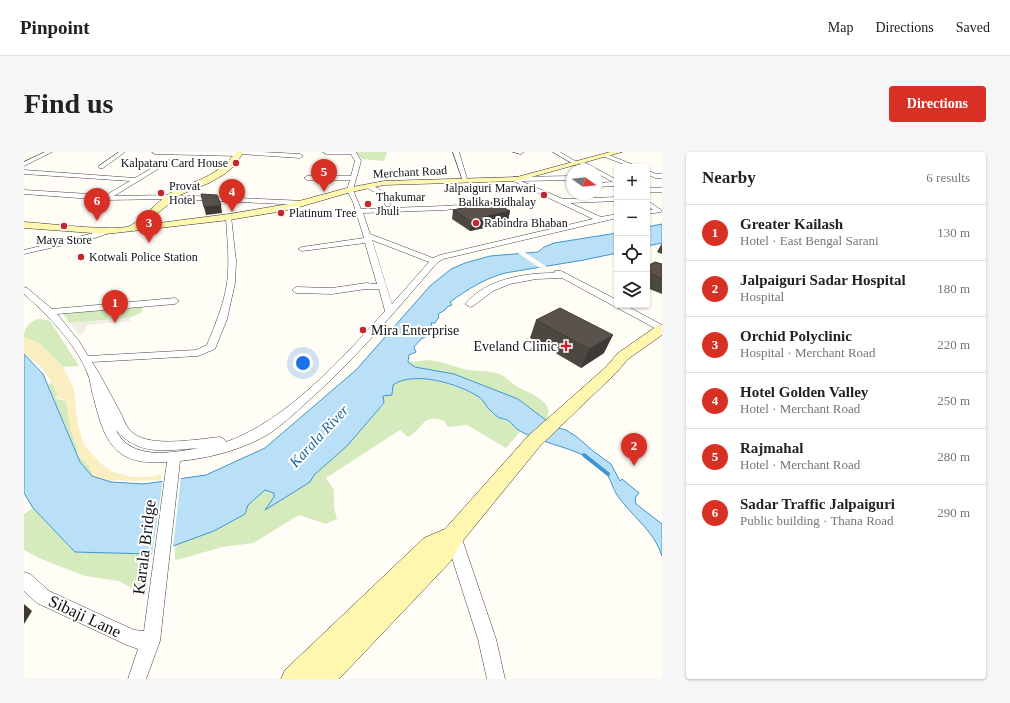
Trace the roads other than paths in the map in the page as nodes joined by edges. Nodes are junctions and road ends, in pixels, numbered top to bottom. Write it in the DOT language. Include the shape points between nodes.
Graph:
graph roads {
  1 [pos="49,152"];
  2 [pos="122,152"];
  3 [pos="155,152"];
  4 [pos="326,152"];
  5 [pos="353,152"];
  6 [pos="456,152"];
  7 [pos="516,152"];
  8 [pos="521,152"];
  9 [pos="556,152"];
  10 [pos="618,152"];
  11 [pos="239,153"];
  12 [pos="300,156"];
  13 [pos="607,156"];
  14 [pos="170,162"];
  15 [pos="579,163"];
  16 [pos="24,164"];
  17 [pos="628,164"];
  18 [pos="101,167"];
  19 [pos="24,172"];
  20 [pos="659,176"];
  21 [pos="602,177"];
  22 [pos="610,177"];
  23 [pos="614,177"];
  24 [pos="307,178"];
  25 [pos="353,178"];
  26 [pos="566,178"];
  27 [pos="515,179"];
  28 [pos="134,180"];
  29 [pos="614,180"];
  30 [pos="662,180"];
  31 [pos="466,181"];
  32 [pos="614,183"];
  33 [pos="602,184"];
  34 [pos="367,186"];
  35 [pos="528,186"];
  36 [pos="543,186"];
  37 [pos="350,190"];
  38 [pos="650,190"];
  39 [pos="662,190"];
  40 [pos="24,192"];
  41 [pos="602,192"];
  42 [pos="610,192"];
  43 [pos="543,193"];
  44 [pos="558,193"];
  45 [pos="171,197"];
  46 [pos="106,198"];
  47 [pos="654,198"];
  48 [pos="614,199"];
  49 [pos="650,199"];
  50 [pos="560,201"];
  51 [pos="305,203"];
  52 [pos="484,204"];
  53 [pos="650,204"];
  54 [pos="388,205"];
  55 [pos="359,211"];
  56 [pos="650,212"];
  57 [pos="229,217"];
  58 [pos="614,217"];
  59 [pos="600,219"];
  60 [pos="24,225"];
  61 [pos="134,227"];
  62 [pos="106,232"];
  63 [pos="367,238"];
  64 [pos="302,249"];
  65 [pos="24,252"];
  66 [pos="434,261"];
  67 [pos="555,271"];
  68 [pos="564,276"];
  69 [pos="382,287"];
  70 [pos="24,290"];
  71 [pos="296,290"];
  72 [pos="175,301"];
  73 [pos="614,303"];
  74 [pos="470,304"];
  75 [pos="624,308"];
  76 [pos="50,312"];
  77 [pos="390,312"];
  78 [pos="662,329"];
  79 [pos="662,338"];
  80 [pos="86,359"];
  81 [pos="611,370"];
  82 [pos="93,372"];
  83 [pos="259,434"];
  84 [pos="173,460"];
  85 [pos="453,536"];
  86 [pos="24,580"];
  87 [pos="151,638"];
  88 [pos="137,679"];
  89 [pos="294,679"];
  90 [pos="320,679"];
  91 [pos="496,679"];
  1 -- 16 [label="street"];
  2 -- 18 [label="street"];
  3 -- 11 [label="street"];
  4 -- 5 [label="street"];
  5 -- 25 [label="street" via="358,161"];
  6 -- 31 [label="street"];
  7 -- 8 [label="street"];
  9 -- 15 [label="street"];
  10 -- 13 [label="street, Merchant Road"];
  11 -- 12 [label="street"];
  11 -- 45 [label="street" via="229,166 216,176"];
  13 -- 15 [label="street, Merchant Road"];
  13 -- 17 [label="street"];
  14 -- 28 [label="street" via="161,164"];
  15 -- 22 [label="street"];
  15 -- 27 [label="street, Merchant Road"];
  19 -- 28 [label="street"];
  20 -- 30 [label="street"];
  21 -- 22 [label="street"];
  22 -- 23 [label="street"];
  22 -- 29 [label="street"];
  24 -- 25 [label="street"];
  25 -- 37 [label="street"];
  26 -- 27 [label="street"];
  27 -- 31 [label="street, Merchant Road"];
  27 -- 35 [label="street"];
  28 -- 46 [label="street"];
  31 -- 34 [label="street, Merchant Road" via="398,182"];
  32 -- 33 [label="street"];
  34 -- 37 [label="street, Merchant Road"];
  34 -- 54 [label="street" via="383,194"];
  35 -- 36 [label="street"];
  35 -- 43 [label="street"];
  37 -- 51 [label="street, Merchant Road"];
  37 -- 55 [label="street"];
  38 -- 39 [label="street"];
  40 -- 46 [label="street"];
  41 -- 42 [label="street"];
  43 -- 44 [label="street"];
  43 -- 50 [label="street"];
  45 -- 46 [label="street"];
  45 -- 51 [label="street"];
  45 -- 61 [label="street"];
  47 -- 49 [label="street"];
  48 -- 50 [label="street"];
  50 -- 59 [label="street"];
  51 -- 57 [label="street, Merchant Road"];
  52 -- 55 [label="street"];
  53 -- 56 [label="street" via="659,210"];
  55 -- 63 [label="street"];
  57 -- 61 [label="street, Merchant Road"];
  57 -- 80 [label="street" via="231,283 222,320 211,347 198,353"];
  58 -- 59 [label="street"];
  59 -- 66 [label="street" via="474,247"];
  60 -- 62 [label="street"];
  61 -- 62 [label="street"];
  62 -- 65 [label="street"];
  63 -- 64 [label="street"];
  63 -- 66 [label="street"];
  63 -- 69 [label="street"];
  66 -- 77 [label="street"];
  67 -- 68 [label="street"];
  68 -- 73 [label="street"];
  68 -- 74 [label="street" via="543,275 509,282 491,288"];
  69 -- 71 [label="street" via="366,286 327,291"];
  69 -- 77 [label="street"];
  70 -- 76 [label="street"];
  72 -- 76 [label="street"];
  75 -- 78 [label="street"];
  76 -- 80 [label="street"];
  77 -- 83 [label="street" via="324,382"];
  78 -- 81 [label="street" via="623,356"];
  79 -- 81 [label="street" via="632,361"];
  80 -- 82 [label="street"];
  81 -- 85 [label="street" via="534,441"];
  82 -- 83 [label="street" via="115,413 120,428 135,441 151,446 179,446"];
  82 -- 84 [label="street" via="98,395 112,434 119,445 141,457"];
  83 -- 84 [label="street" via="215,450"];
  84 -- 87 [label="street, Karala Bridge"];
  85 -- 89 [label="street" via="432,546"];
  85 -- 90 [label="street" via="443,554"];
  85 -- 91 [label="street" via="487,639"];
  86 -- 87 [label="street, Sibaji Lane" via="43,598 133,639"];
  87 -- 88 [label="street, Karala Bridge"];
}
